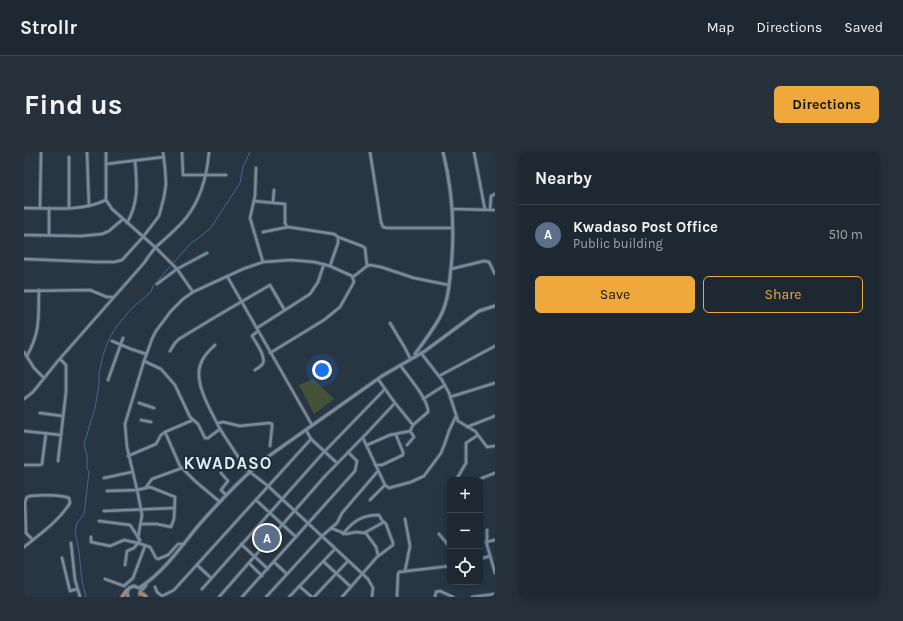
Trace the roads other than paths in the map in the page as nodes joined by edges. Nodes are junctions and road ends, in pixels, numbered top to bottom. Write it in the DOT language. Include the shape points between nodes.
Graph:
graph roads {
  1 [pos="41,152"];
  2 [pos="87,152"];
  3 [pos="106,152"];
  4 [pos="163,152"];
  5 [pos="182,152"];
  6 [pos="209,152"];
  7 [pos="370,152"];
  8 [pos="444,152"];
  9 [pos="474,152"];
  10 [pos="69,157"];
  11 [pos="164,157"];
  12 [pos="134,161"];
  13 [pos="106,164"];
  14 [pos="256,168"];
  15 [pos="207,174"];
  16 [pos="226,175"];
  17 [pos="274,190"];
  18 [pos="495,194"];
  19 [pos="106,200"];
  20 [pos="254,201"];
  21 [pos="274,202"];
  22 [pos="89,206"];
  23 [pos="24,208"];
  24 [pos="40,208"];
  25 [pos="49,208"];
  26 [pos="69,208"];
  27 [pos="451,209"];
  28 [pos="485,210"];
  29 [pos="490,210"];
  30 [pos="495,210"];
  31 [pos="123,219"];
  32 [pos="127,223"];
  33 [pos="288,227"];
  34 [pos="453,228"];
  35 [pos="263,232"];
  36 [pos="24,235"];
  37 [pos="49,235"];
  38 [pos="143,236"];
  39 [pos="338,237"];
  40 [pos="156,248"];
  41 [pos="207,253"];
  42 [pos="24,259"];
  43 [pos="263,262"];
  44 [pos="324,264"];
  45 [pos="330,266"];
  46 [pos="367,266"];
  47 [pos="178,269"];
  48 [pos="451,269"];
  49 [pos="495,274"];
  50 [pos="227,276"];
  51 [pos="353,277"];
  52 [pos="158,284"];
  53 [pos="449,285"];
  54 [pos="39,290"];
  55 [pos="24,291"];
  56 [pos="193,292"];
  57 [pos="113,297"];
  58 [pos="242,302"];
  59 [pos="495,306"];
  60 [pos="284,309"];
  61 [pos="390,323"];
  62 [pos="257,329"];
  63 [pos="124,338"];
  64 [pos="112,341"];
  65 [pos="424,342"];
  66 [pos="120,345"];
  67 [pos="215,345"];
  68 [pos="431,346"];
  69 [pos="495,346"];
  70 [pos="170,351"];
  71 [pos="24,352"];
  72 [pos="421,353"];
  73 [pos="146,354"];
  74 [pos="270,354"];
  75 [pos="27,356"];
  76 [pos="414,356"];
  77 [pos="410,358"];
  78 [pos="60,359"];
  79 [pos="144,361"];
  80 [pos="400,365"];
  81 [pos="256,370"];
  82 [pos="439,376"];
  83 [pos="44,378"];
  84 [pos="378,379"];
  85 [pos="108,380"];
  86 [pos="495,383"];
  87 [pos="445,384"];
  88 [pos="385,389"];
  89 [pos="450,397"];
  90 [pos="24,399"];
  91 [pos="423,399"];
  92 [pos="139,403"];
  93 [pos="394,403"];
  94 [pos="154,408"];
  95 [pos="40,414"];
  96 [pos="63,416"];
  97 [pos="456,416"];
  98 [pos="495,416"];
  99 [pos="141,420"];
  100 [pos="193,420"];
  101 [pos="151,422"];
  102 [pos="218,423"];
  103 [pos="413,425"];
  104 [pos="312,426"];
  105 [pos="467,427"];
  106 [pos="220,429"];
  107 [pos="306,430"];
  108 [pos="24,431"];
  109 [pos="410,431"];
  110 [pos="165,432"];
  111 [pos="46,433"];
  112 [pos="61,435"];
  113 [pos="396,435"];
  114 [pos="478,435"];
  115 [pos="363,438"];
  116 [pos="311,439"];
  117 [pos="367,445"];
  118 [pos="407,445"];
  119 [pos="270,446"];
  120 [pos="495,446"];
  121 [pos="324,452"];
  122 [pos="348,452"];
  123 [pos="128,456"];
  124 [pos="58,461"];
  125 [pos="337,464"];
  126 [pos="24,465"];
  127 [pos="375,465"];
  128 [pos="182,468"];
  129 [pos="250,471"];
  130 [pos="132,472"];
  131 [pos="378,472"];
  132 [pos="221,473"];
  133 [pos="495,473"];
  134 [pos="458,477"];
  135 [pos="104,478"];
  136 [pos="483,478"];
  137 [pos="384,485"];
  138 [pos="268,486"];
  139 [pos="146,488"];
  140 [pos="137,490"];
  141 [pos="107,491"];
  142 [pos="226,495"];
  143 [pos="282,499"];
  144 [pos="256,500"];
  145 [pos="370,500"];
  146 [pos="220,502"];
  147 [pos="175,508"];
  148 [pos="141,510"];
  149 [pos="104,511"];
  150 [pos="294,511"];
  151 [pos="270,512"];
  152 [pos="405,519"];
  153 [pos="99,521"];
  154 [pos="384,522"];
  155 [pos="141,524"];
  156 [pos="282,524"];
  157 [pos="308,524"];
  158 [pos="331,528"];
  159 [pos="487,530"];
  160 [pos="365,532"];
  161 [pos="343,534"];
  162 [pos="439,534"];
  163 [pos="322,536"];
  164 [pos="91,537"];
  165 [pos="296,537"];
  166 [pos="138,538"];
  167 [pos="32,540"];
  168 [pos="495,540"];
  169 [pos="486,542"];
  170 [pos="71,543"];
  171 [pos="138,543"];
  172 [pos="447,543"];
  173 [pos="184,544"];
  174 [pos="241,544"];
  175 [pos="145,546"];
  176 [pos="24,547"];
  177 [pos="335,549"];
  178 [pos="254,556"];
  179 [pos="378,556"];
  180 [pos="490,556"];
  181 [pos="62,558"];
  182 [pos="483,558"];
  183 [pos="348,561"];
  184 [pos="274,562"];
  185 [pos="324,562"];
  186 [pos="249,563"];
  187 [pos="125,565"];
  188 [pos="197,565"];
  189 [pos="447,566"];
  190 [pos="268,569"];
  191 [pos="405,571"];
  192 [pos="495,573"];
  193 [pos="287,574"];
  194 [pos="337,574"];
  195 [pos="362,574"];
  196 [pos="262,576"];
  197 [pos="211,578"];
  198 [pos="105,579"];
  199 [pos="146,583"];
  200 [pos="299,586"];
  201 [pos="155,587"];
  202 [pos="351,587"];
  203 [pos="139,588"];
  204 [pos="202,588"];
  205 [pos="77,589"];
  206 [pos="127,590"];
  207 [pos="140,594"];
  208 [pos="495,594"];
  209 [pos="80,597"];
  210 [pos="122,597"];
  211 [pos="128,597"];
  212 [pos="146,597"];
  213 [pos="219,597"];
  214 [pos="242,597"];
  215 [pos="266,597"];
  216 [pos="289,597"];
  217 [pos="313,597"];
  218 [pos="342,597"];
  219 [pos="372,597"];
  220 [pos="397,597"];
  221 [pos="435,597"];
  222 [pos="453,597"];
  223 [pos="472,597"];
  1 -- 24 [label="street"];
  2 -- 22 [label="street"];
  3 -- 13 [label="street"];
  4 -- 11 [label="street"];
  5 -- 15 [label="street" via="182,175"];
  6 -- 15 [label="street"];
  7 -- 34 [label="street" via="383,227"];
  8 -- 27 [label="street"];
  9 -- 28 [label="street"];
  10 -- 26 [label="street"];
  11 -- 12 [label="street"];
  11 -- 38 [label="street" via="166,180 162,208 156,221"];
  12 -- 13 [label="street"];
  12 -- 32 [label="street" via="136,199"];
  13 -- 19 [label="street"];
  14 -- 20 [label="street"];
  15 -- 16 [label="street"];
  15 -- 40 [label="street" via="198,199 187,217"];
  17 -- 21 [label="street"];
  18 -- 29 [label="street" via="491,196"];
  19 -- 22 [label="street"];
  19 -- 31 [label="street"];
  20 -- 21 [label="street"];
  20 -- 43 [label="street" via="250,218"];
  21 -- 33 [label="street" via="285,204 285,223"];
  22 -- 26 [label="street"];
  23 -- 24 [label="street"];
  24 -- 25 [label="street"];
  25 -- 26 [label="street"];
  25 -- 37 [label="street"];
  27 -- 28 [label="street"];
  27 -- 34 [label="street"];
  28 -- 29 [label="street"];
  29 -- 30 [label="street"];
  31 -- 32 [label="street"];
  31 -- 37 [label="street" via="102,234"];
  32 -- 38 [label="street"];
  33 -- 35 [label="street"];
  33 -- 39 [label="street" via="334,234"];
  34 -- 48 [label="street"];
  36 -- 37 [label="street"];
  38 -- 40 [label="street"];
  38 -- 42 [label="street" via="124,257 114,262"];
  39 -- 45 [label="street"];
  39 -- 46 [label="street" via="365,248"];
  40 -- 47 [label="street"];
  40 -- 57 [label="street"];
  41 -- 47 [label="street"];
  43 -- 44 [label="street" via="291,260"];
  43 -- 50 [label="street"];
  44 -- 45 [label="street"];
  44 -- 60 [label="street" via="313,290 302,300"];
  45 -- 51 [label="street"];
  46 -- 51 [label="street"];
  46 -- 53 [label="street" via="381,267 414,278"];
  47 -- 52 [label="street"];
  47 -- 56 [label="street"];
  48 -- 49 [label="street" via="484,261 489,262"];
  48 -- 53 [label="street"];
  50 -- 56 [label="street"];
  50 -- 58 [label="street"];
  51 -- 74 [label="street" via="354,282 340,307"];
  53 -- 65 [label="street" via="442,314"];
  54 -- 55 [label="street"];
  54 -- 57 [label="street" via="90,290"];
  54 -- 75 [label="street" via="40,321 34,344"];
  56 -- 73 [label="street" via="173,309 159,327"];
  57 -- 78 [label="street"];
  58 -- 60 [label="street" via="270,285"];
  58 -- 62 [label="street"];
  58 -- 70 [label="street" via="179,339"];
  59 -- 68 [label="street" via="479,312"];
  60 -- 62 [label="street"];
  61 -- 77 [label="street"];
  62 -- 74 [label="street"];
  62 -- 81 [label="street" via="252,336 263,357 263,363"];
  63 -- 66 [label="street"];
  64 -- 66 [label="street"];
  65 -- 68 [label="street"];
  65 -- 76 [label="street"];
  66 -- 73 [label="street"];
  66 -- 85 [label="street"];
  67 -- 102 [label="street" via="202,359 199,382"];
  68 -- 72 [label="street"];
  69 -- 82 [label="street"];
  71 -- 75 [label="street"];
  72 -- 76 [label="street"];
  72 -- 82 [label="street"];
  73 -- 79 [label="street"];
  74 -- 104 [label="street"];
  75 -- 83 [label="street"];
  76 -- 77 [label="street"];
  77 -- 80 [label="street"];
  78 -- 83 [label="street"];
  78 -- 96 [label="street" via="66,368 67,381"];
  79 -- 100 [label="street" via="161,369 174,385"];
  79 -- 123 [label="street" via="125,424"];
  80 -- 84 [label="street"];
  80 -- 91 [label="street"];
  82 -- 87 [label="street"];
  83 -- 90 [label="street"];
  84 -- 88 [label="street"];
  84 -- 104 [label="street"];
  86 -- 89 [label="street"];
  87 -- 89 [label="street"];
  87 -- 91 [label="street"];
  88 -- 93 [label="street"];
  88 -- 121 [label="street"];
  89 -- 97 [label="street"];
  91 -- 103 [label="street" via="428,412"];
  92 -- 94 [label="street"];
  93 -- 103 [label="street"];
  93 -- 115 [label="street"];
  95 -- 96 [label="street"];
  96 -- 112 [label="street"];
  97 -- 105 [label="street" via="459,422"];
  97 -- 137 [label="street" via="441,453 424,476 394,487"];
  98 -- 105 [label="street"];
  99 -- 101 [label="street"];
  100 -- 106 [label="street" via="206,438"];
  100 -- 110 [label="street"];
  102 -- 106 [label="street"];
  102 -- 119 [label="street" via="240,426 272,424"];
  103 -- 109 [label="street"];
  104 -- 107 [label="street"];
  105 -- 114 [label="street"];
  106 -- 129 [label="street" via="246,469"];
  107 -- 116 [label="street"];
  107 -- 129 [label="street"];
  108 -- 111 [label="street"];
  109 -- 113 [label="street"];
  109 -- 118 [label="street" via="414,437"];
  110 -- 123 [label="street" via="156,444"];
  110 -- 128 [label="street"];
  111 -- 112 [label="street"];
  111 -- 126 [label="street" via="42,464"];
  112 -- 124 [label="street"];
  113 -- 117 [label="street"];
  113 -- 127 [label="street" via="403,455 382,465"];
  114 -- 120 [label="street" via="487,447"];
  114 -- 134 [label="street" via="466,443 466,463"];
  115 -- 117 [label="street"];
  115 -- 122 [label="street"];
  116 -- 121 [label="street"];
  116 -- 138 [label="street"];
  117 -- 127 [label="street"];
  121 -- 125 [label="street"];
  121 -- 143 [label="street"];
  122 -- 125 [label="street"];
  122 -- 157 [label="street" via="357,461 355,471"];
  123 -- 130 [label="street"];
  125 -- 150 [label="street"];
  127 -- 131 [label="street"];
  128 -- 139 [label="street" via="152,479"];
  128 -- 146 [label="street"];
  129 -- 138 [label="street"];
  129 -- 142 [label="street"];
  130 -- 135 [label="street"];
  130 -- 140 [label="street"];
  131 -- 137 [label="street"];
  131 -- 158 [label="street"];
  132 -- 142 [label="street" via="228,481 221,490"];
  133 -- 136 [label="street"];
  137 -- 145 [label="street"];
  138 -- 143 [label="street"];
  138 -- 144 [label="street"];
  139 -- 140 [label="street"];
  139 -- 147 [label="street" via="175,496"];
  140 -- 141 [label="street"];
  140 -- 148 [label="street"];
  142 -- 146 [label="street"];
  143 -- 150 [label="street"];
  143 -- 151 [label="street"];
  144 -- 151 [label="street"];
  144 -- 188 [label="street"];
  146 -- 173 [label="street"];
  147 -- 148 [label="street"];
  147 -- 155 [label="street" via="171,527"];
  148 -- 149 [label="street"];
  148 -- 155 [label="street"];
  150 -- 156 [label="street"];
  150 -- 157 [label="street"];
  151 -- 156 [label="street"];
  151 -- 174 [label="street"];
  152 -- 191 [label="street" via="410,542"];
  153 -- 166 [label="street" via="129,524"];
  154 -- 160 [label="street"];
  154 -- 161 [label="street" via="379,515 361,518 351,524"];
  154 -- 179 [label="street" via="393,545"];
  155 -- 166 [label="street"];
  156 -- 165 [label="street"];
  156 -- 178 [label="street"];
  157 -- 163 [label="street"];
  157 -- 165 [label="street"];
  158 -- 161 [label="street"];
  158 -- 163 [label="street"];
  159 -- 169 [label="street"];
  160 -- 161 [label="street"];
  160 -- 179 [label="street" via="376,547"];
  162 -- 172 [label="street"];
  163 -- 177 [label="street"];
  163 -- 193 [label="street"];
  164 -- 171 [label="street" via="91,542 110,546 124,540"];
  165 -- 184 [label="street"];
  166 -- 171 [label="street"];
  167 -- 167 [label="street" via="63,514 70,503 69,498 32,495 27,498 26,533"];
  167 -- 176 [label="street"];
  168 -- 169 [label="street"];
  169 -- 180 [label="street"];
  170 -- 205 [label="street"];
  171 -- 175 [label="street"];
  171 -- 187 [label="street" via="127,551"];
  173 -- 175 [label="street" via="178,544 168,555 159,559 150,547"];
  173 -- 199 [label="street"];
  174 -- 178 [label="street"];
  174 -- 197 [label="street"];
  175 -- 198 [label="street" via="131,581 124,586"];
  177 -- 183 [label="street"];
  177 -- 185 [label="street"];
  178 -- 186 [label="street"];
  178 -- 190 [label="street"];
  179 -- 195 [label="street"];
  180 -- 182 [label="street"];
  180 -- 192 [label="street"];
  181 -- 205 [label="street" via="70,591"];
  183 -- 194 [label="street"];
  183 -- 195 [label="street"];
  184 -- 190 [label="street"];
  184 -- 193 [label="street"];
  185 -- 194 [label="street"];
  185 -- 200 [label="street"];
  186 -- 196 [label="street"];
  186 -- 213 [label="street"];
  188 -- 197 [label="street"];
  188 -- 201 [label="street" via="165,596 161,596"];
  189 -- 191 [label="street"];
  190 -- 196 [label="street"];
  191 -- 220 [label="street" via="398,573"];
  193 -- 215 [label="street"];
  194 -- 202 [label="street"];
  194 -- 217 [label="street"];
  195 -- 202 [label="street"];
  195 -- 219 [label="street" via="372,587"];
  196 -- 214 [label="street"];
  197 -- 204 [label="street"];
  199 -- 203 [label="street"];
  199 -- 207 [label="street"];
  200 -- 216 [label="street"];
  200 -- 217 [label="street"];
  202 -- 218 [label="street"];
  203 -- 206 [label="street" via="132,586"];
  203 -- 207 [label="street"];
  205 -- 209 [label="street"];
  206 -- 210 [label="main road"];
  206 -- 211 [label="street"];
  207 -- 212 [label="main road"];
  208 -- 223 [label="street"];
  221 -- 222 [label="street" via="436,592 440,591"];
}
